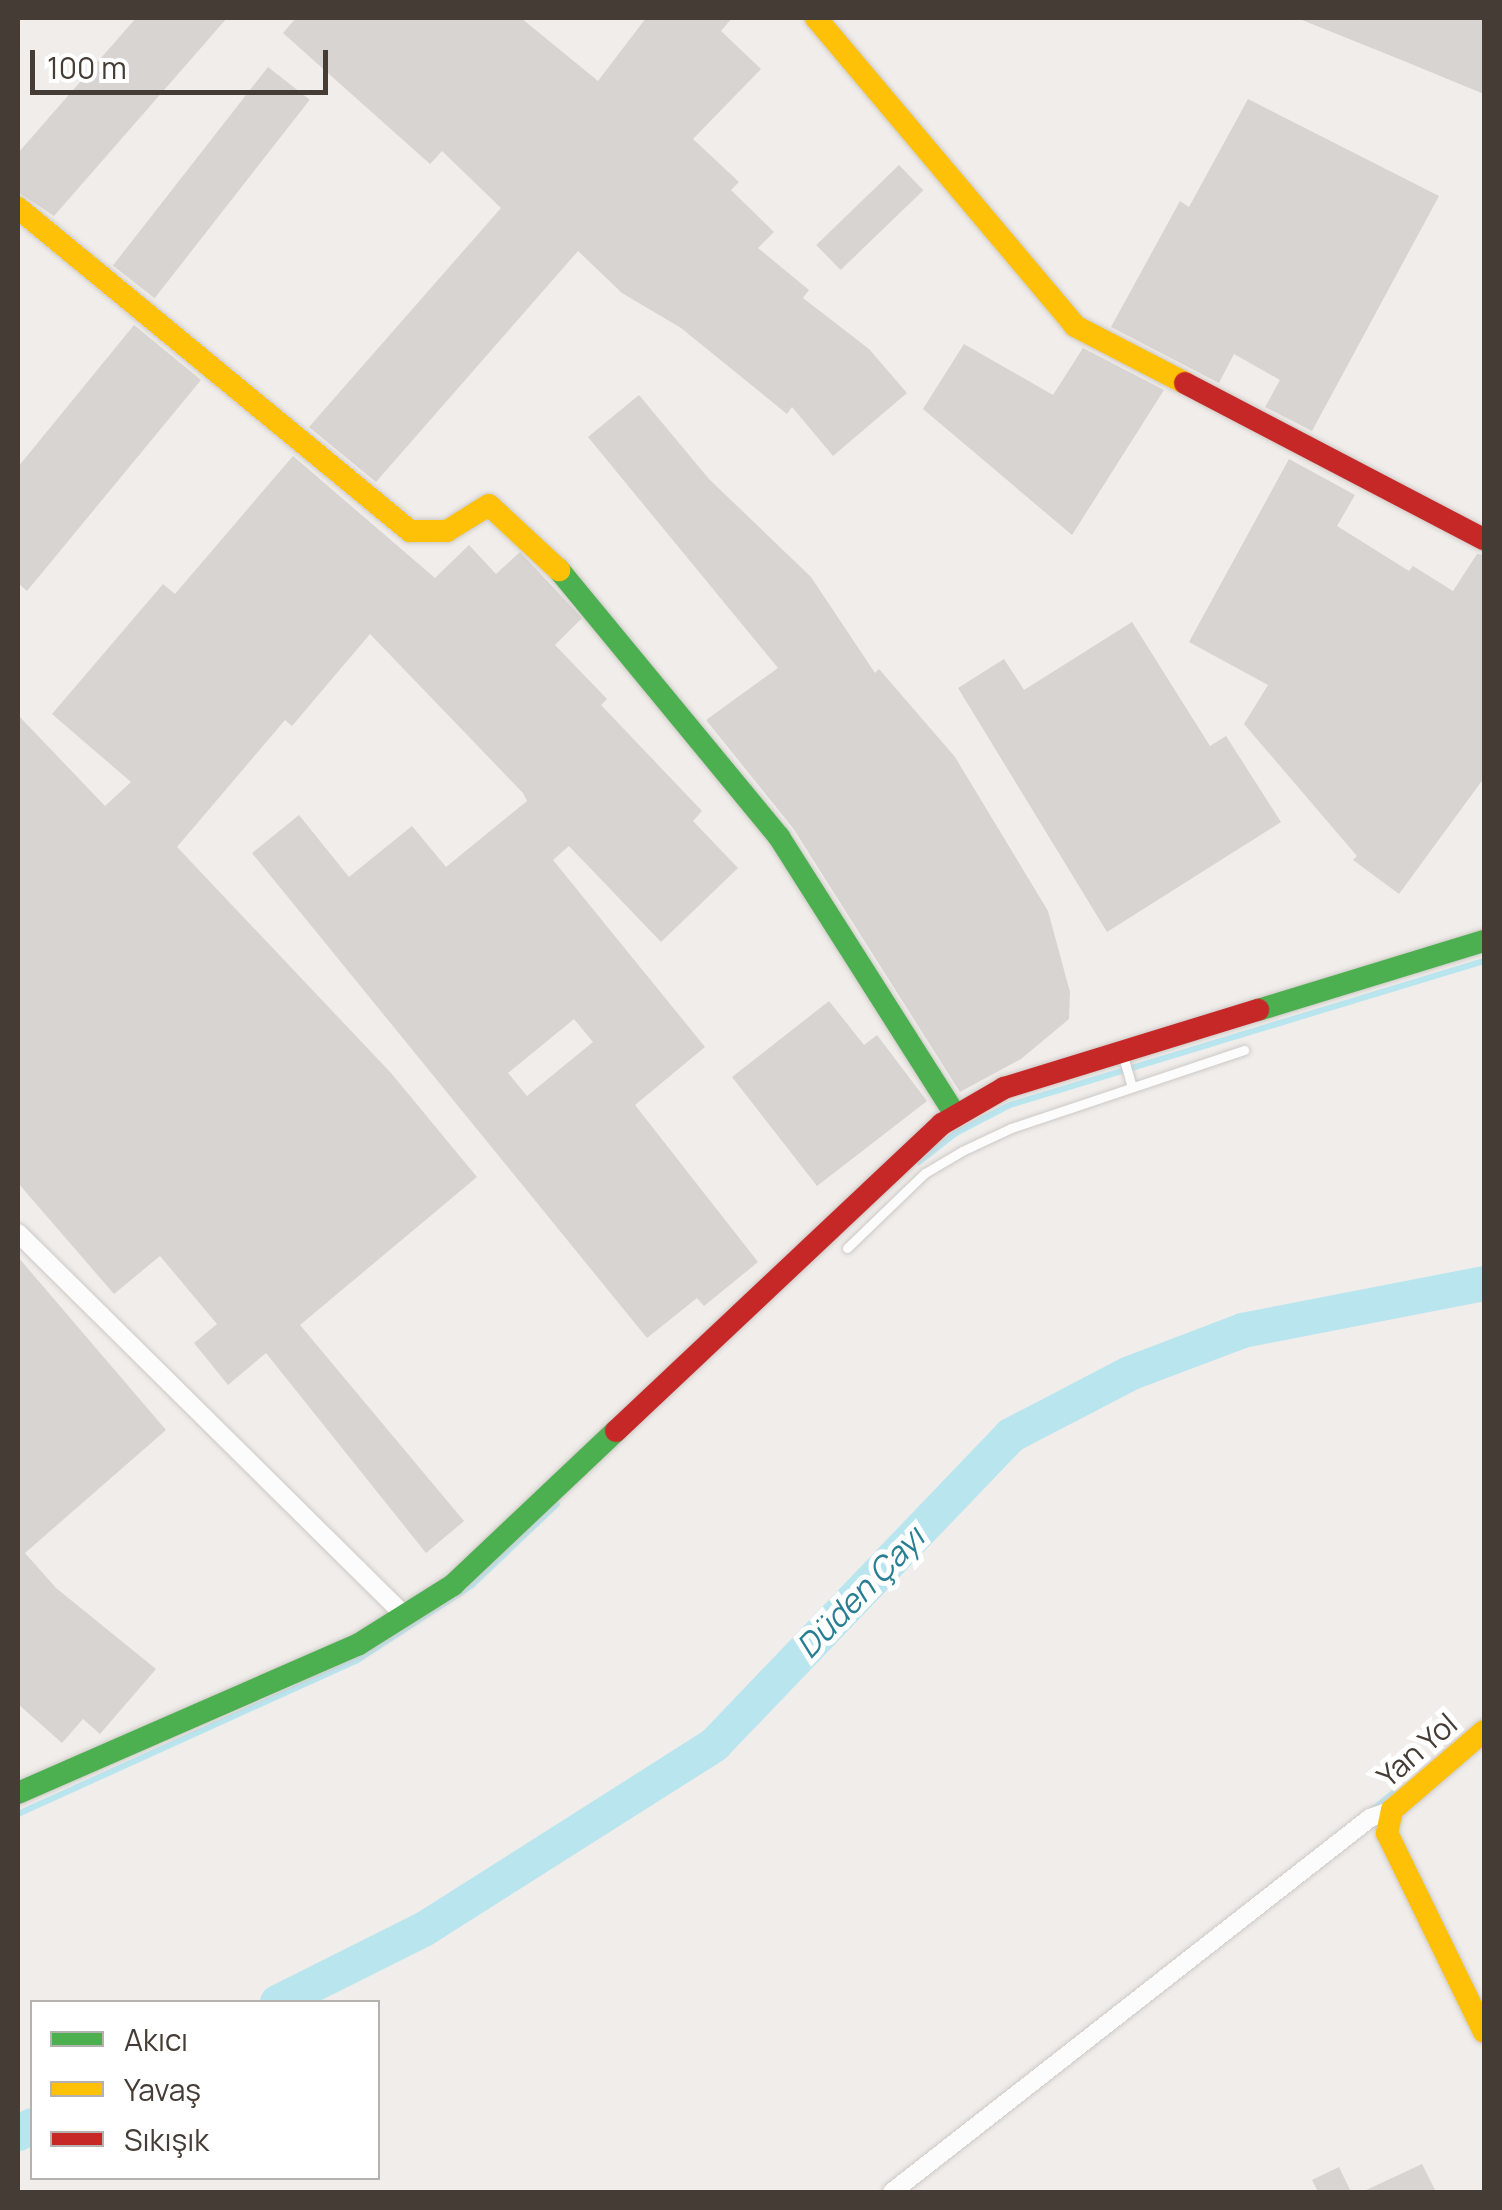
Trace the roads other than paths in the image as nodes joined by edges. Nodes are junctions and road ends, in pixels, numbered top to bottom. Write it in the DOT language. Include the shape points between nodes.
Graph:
graph roads {
  1 [pos="816,18"];
  2 [pos="18,208"];
  3 [pos="1484,539"];
  4 [pos="1484,941"];
  5 [pos="1244,1050"];
  6 [pos="1122,1053"];
  7 [pos="1130,1082"];
  8 [pos="956,1116"];
  9 [pos="18,1233"];
  10 [pos="847,1248"];
  11 [pos="404,1615"];
  12 [pos="1484,1731"];
  13 [pos="18,1793"];
  14 [pos="1392,1810"];
  15 [pos="1484,2032"];
  16 [pos="892,2192"];
  1 -- 3 [label="street" via="1075,326"];
  2 -- 8 [label="street" via="410,531 447,530 489,505 508,516 597,610 734,777 875,982"];
  4 -- 6 [label="street"];
  5 -- 7 [label="lane"];
  6 -- 7 [label="lane"];
  6 -- 8 [label="street" via="1004,1088"];
  7 -- 10 [label="lane" via="952,1156 924,1173"];
  8 -- 11 [label="street" via="453,1585"];
  9 -- 11 [label="street"];
  11 -- 13 [label="street" via="358,1644"];
  12 -- 14 [label="street, Yan Yol"];
  14 -- 15 [label="street, Yan Yol" via="1387,1833 1395,1858"];
  14 -- 16 [label="street" via="1370,1818"];
}
